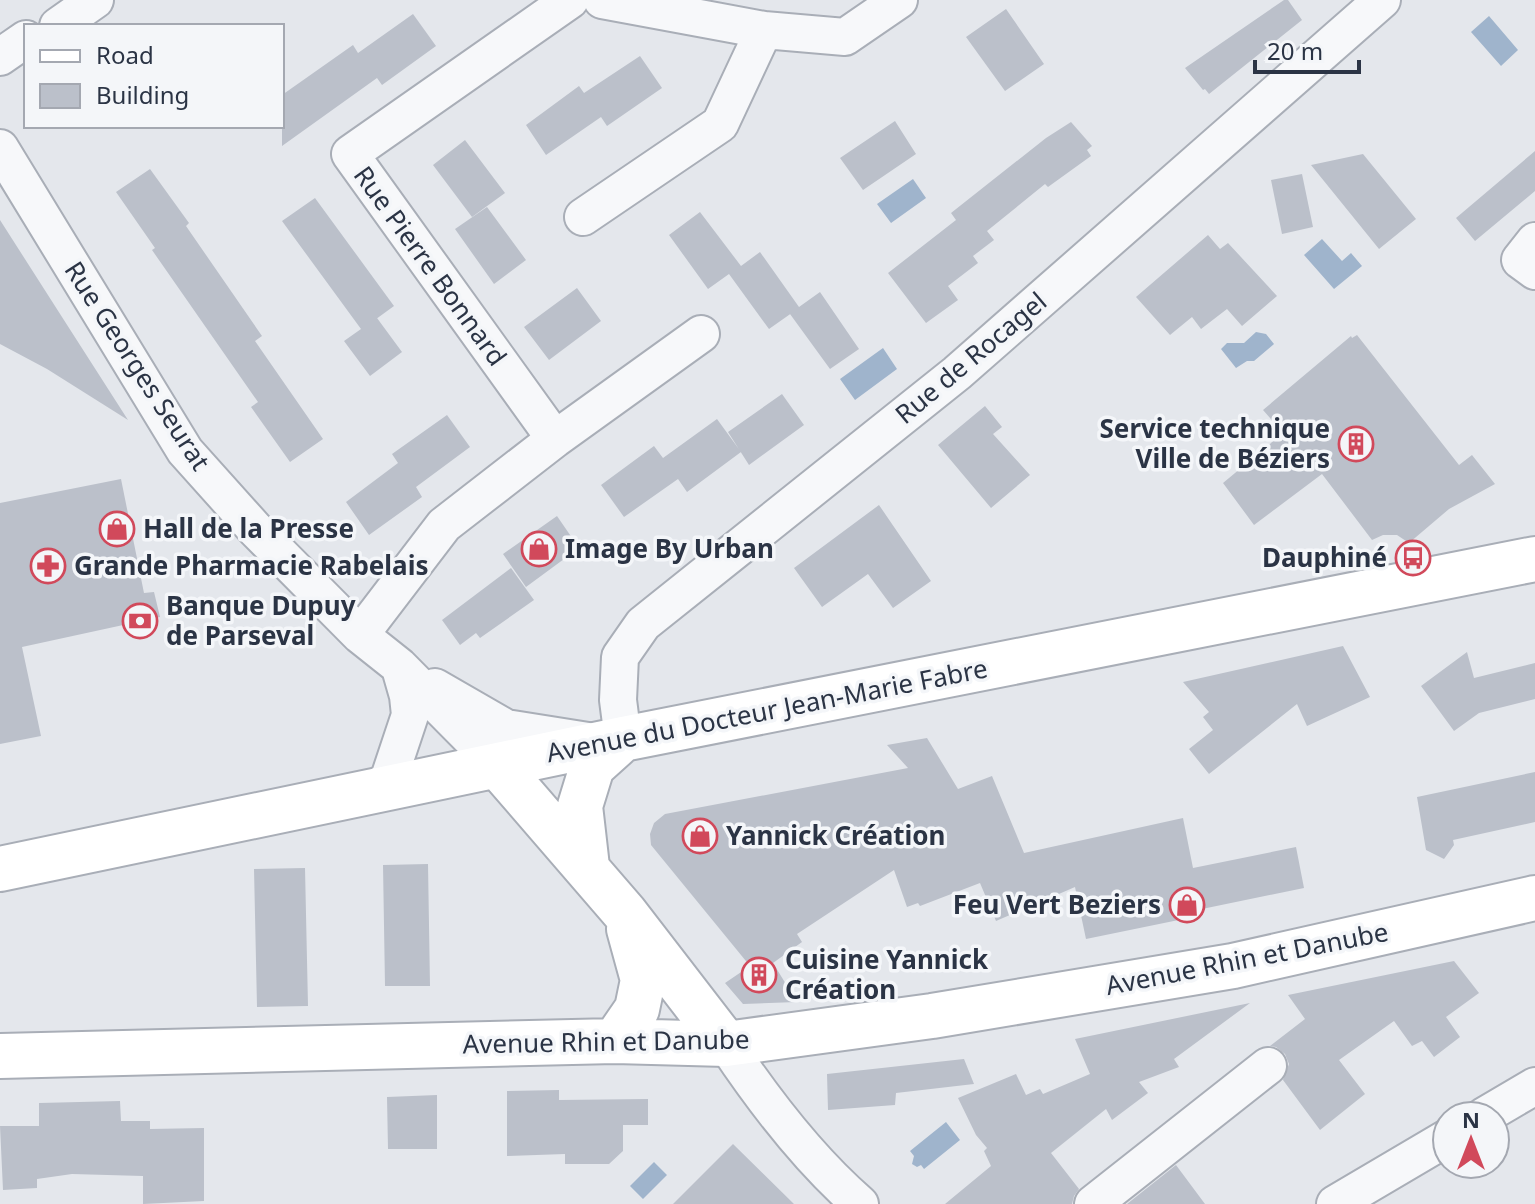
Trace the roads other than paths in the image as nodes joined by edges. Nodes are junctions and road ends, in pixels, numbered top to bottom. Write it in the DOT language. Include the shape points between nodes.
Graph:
graph roads {
  1 [pos="95,0"];
  2 [pos="570,0"];
  3 [pos="602,0"];
  4 [pos="899,0"];
  5 [pos="1382,0"];
  6 [pos="61,24"];
  7 [pos="764,30"];
  8 [pos="24,40"];
  9 [pos="0,57"];
  10 [pos="0,148"];
  11 [pos="583,217"];
  12 [pos="1535,241"];
  13 [pos="1535,271"];
  14 [pos="701,334"];
  15 [pos="555,439"];
  16 [pos="1535,559"];
  17 [pos="360,635"];
  18 [pos="399,666"];
  19 [pos="613,741"];
  20 [pos="498,766"];
  21 [pos="373,792"];
  22 [pos="587,867"];
  23 [pos="0,869"];
  24 [pos="1535,898"];
  25 [pos="625,913"];
  26 [pos="615,1041"];
  27 [pos="726,1044"];
  28 [pos="0,1056"];
  29 [pos="1268,1066"];
  30 [pos="1535,1086"];
  31 [pos="1511,1100"];
  32 [pos="1431,1147"];
  33 [pos="839,1198"];
  34 [pos="1093,1204"];
  35 [pos="1335,1204"];
  1 -- 6 [label="street"];
  2 -- 15 [label="street, Rue Pierre Bonnard" via="350,154"];
  3 -- 7 [label="street"];
  4 -- 7 [label="street" via="845,37"];
  5 -- 19 [label="street, Rue de Rocagel" via="957,373 643,624 620,657"];
  7 -- 11 [label="street" via="720,124"];
  8 -- 9 [label="street"];
  10 -- 17 [label="street, Rue Georges Seurat" via="185,451"];
  12 -- 13 [label="street" via="1520,260"];
  14 -- 15 [label="street"];
  15 -- 17 [label="street" via="444,525"];
  16 -- 19 [label="main road, Avenue du Docteur Jean-Marie Fabre"];
  17 -- 18 [label="street, Rue Georges Seurat"];
  18 -- 19 [label="street, Rue Georges Seurat" via="506,728"];
  18 -- 20 [label="street, Rue Georges Seurat"];
  18 -- 21 [label="street" via="410,715 389,778"];
  19 -- 20 [label="main road, Avenue du Docteur Jean-Marie Fabre"];
  19 -- 22 [label="main road" via="592,767 580,806"];
  20 -- 21 [label="main road, Avenue du Docteur Jean-Marie Fabre"];
  20 -- 22 [label="main road, Rue Georges Seurat"];
  21 -- 23 [label="main road, Avenue du Docteur Jean-Marie Fabre"];
  22 -- 25 [label="main road, Rue Georges Seurat"];
  24 -- 27 [label="main road, Avenue Rhin et Danube" via="1233,966"];
  25 -- 26 [label="main road, Rue Georges Seurat" via="643,980 637,1009"];
  25 -- 27 [label="main road, Rue Georges Seurat"];
  26 -- 27 [label="main road, Avenue Rhin et Danube"];
  26 -- 28 [label="main road, Avenue Rhin et Danube"];
  27 -- 33 [label="street"];
  29 -- 34 [label="street"];
  30 -- 31 [label="street"];
  32 -- 35 [label="street"];
}
